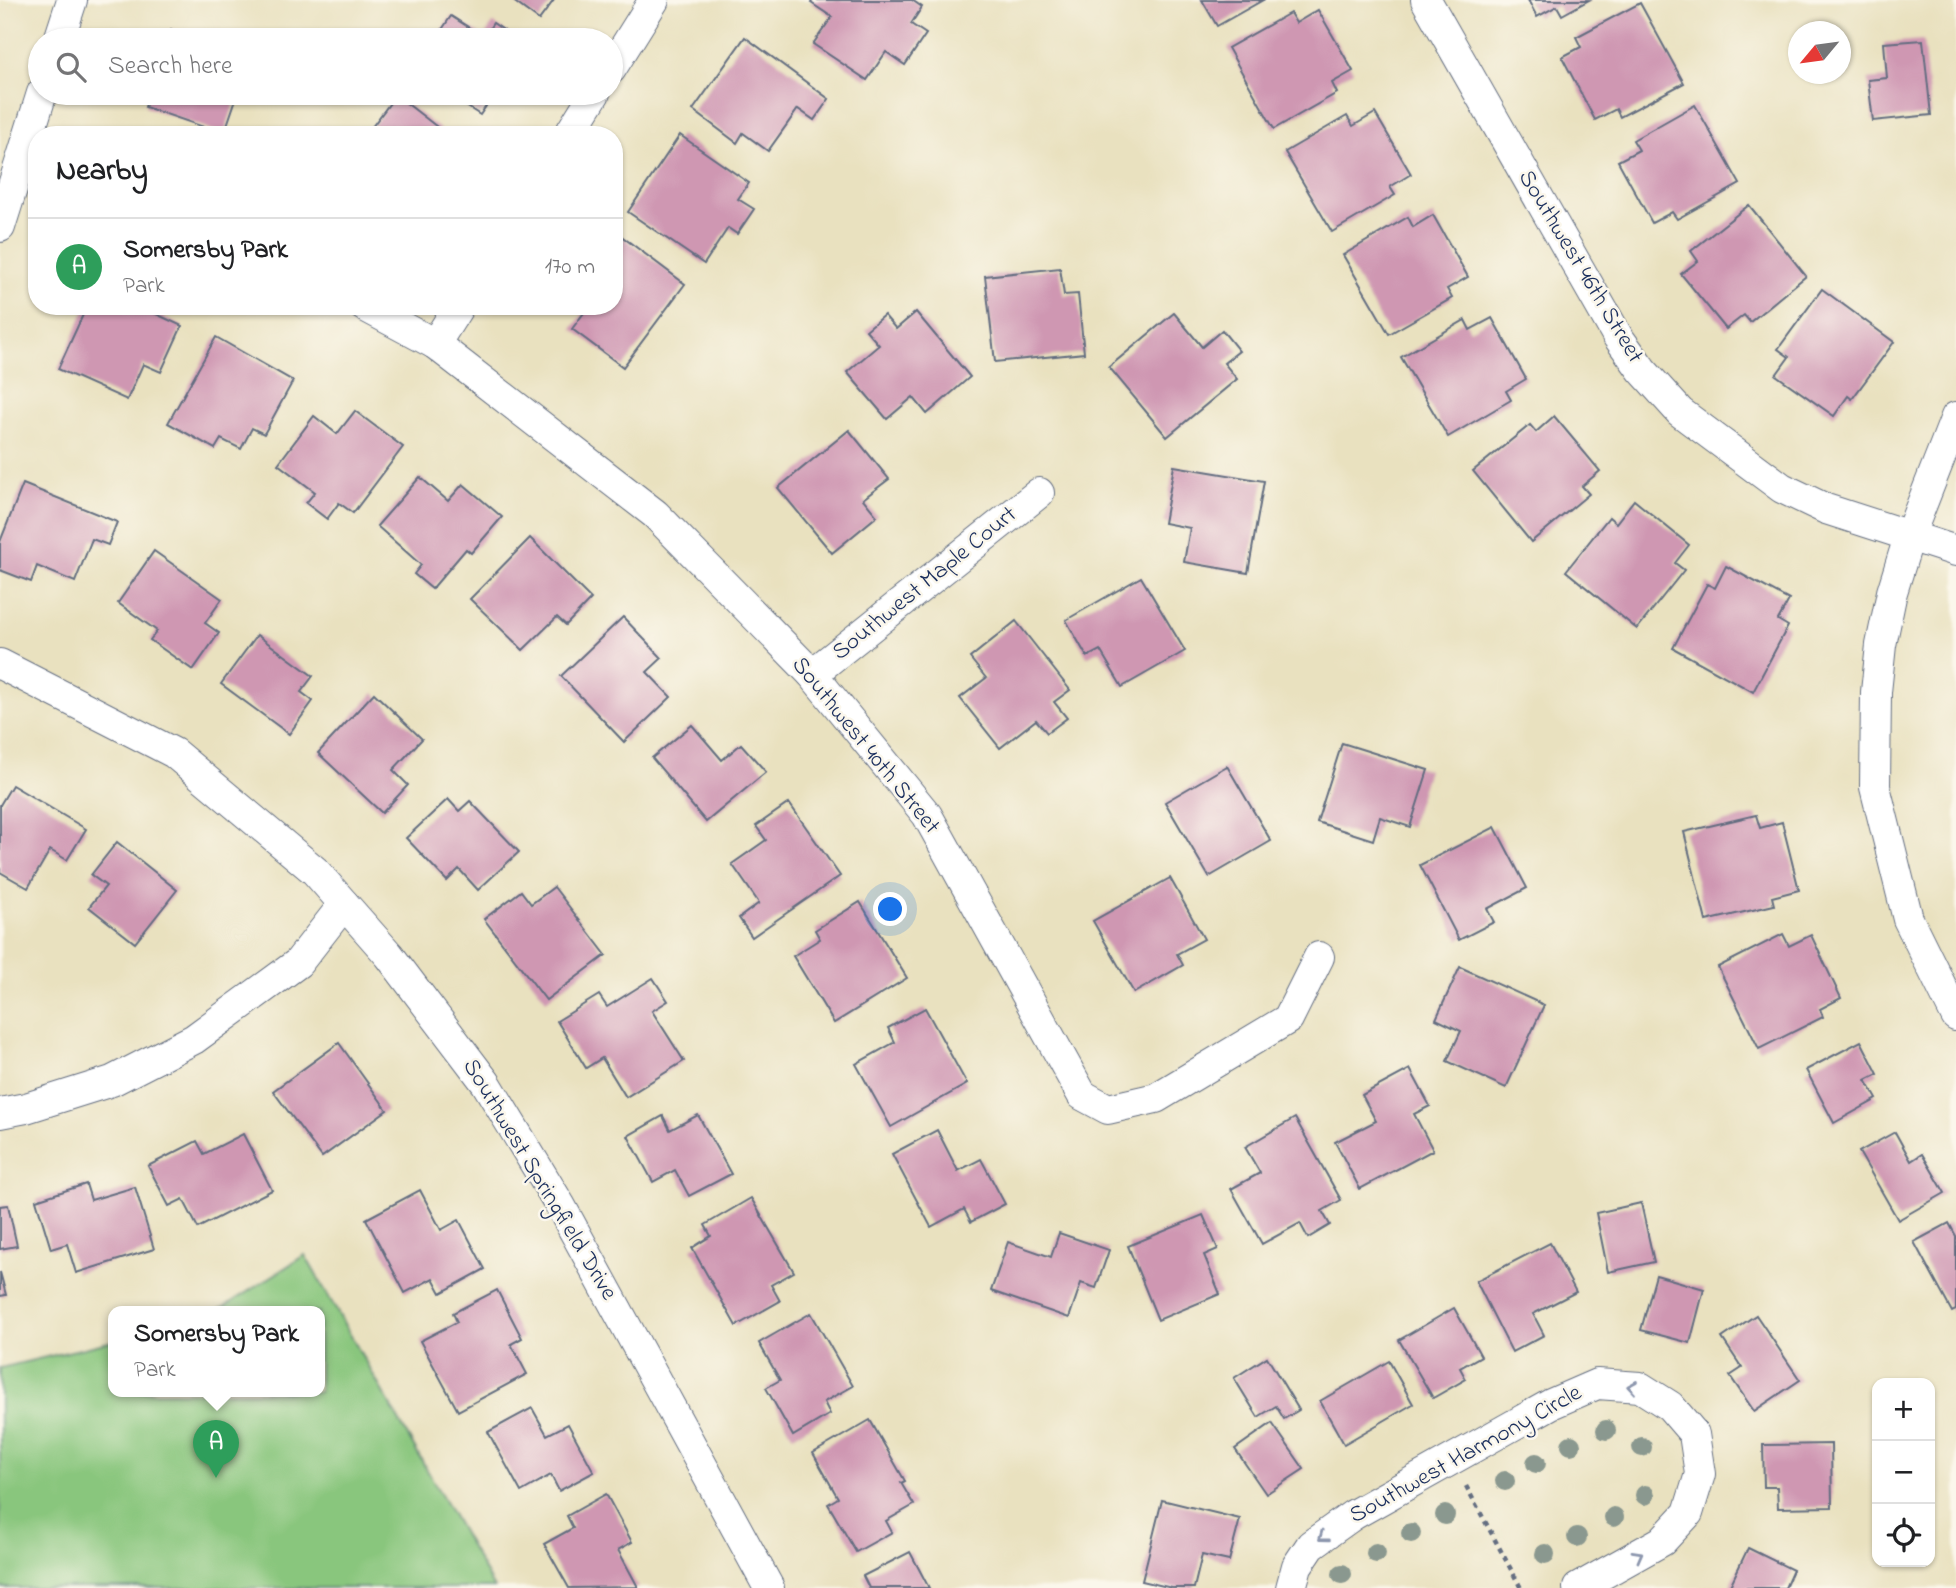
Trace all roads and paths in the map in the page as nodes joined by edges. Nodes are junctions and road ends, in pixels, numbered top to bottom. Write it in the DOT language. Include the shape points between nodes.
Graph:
graph roads {
  1 [pos="72,0"];
  2 [pos="654,0"];
  3 [pos="1426,0"];
  4 [pos="63,28"];
  5 [pos="623,50"];
  6 [pos="38,105"];
  7 [pos="588,105"];
  8 [pos="30,126"];
  9 [pos="575,126"];
  10 [pos="28,133"];
  11 [pos="19,158"];
  12 [pos="0,228"];
  13 [pos="382,315"];
  14 [pos="453,315"];
  15 [pos="435,344"];
  16 [pos="1956,417"];
  17 [pos="1039,493"];
  18 [pos="1909,537"];
  19 [pos="1956,551"];
  20 [pos="0,664"];
  21 [pos="812,674"];
  22 [pos="344,904"];
  23 [pos="1320,957"];
  24 [pos="1956,1016"];
  25 [pos="0,1113"];
  26 [pos="1452,1460"];
  27 [pos="769,1588"];
  28 [pos="1292,1588"];
  29 [pos="1521,1588"];
  30 [pos="1578,1588"];
  1 -- 4 [label="street"];
  2 -- 5 [label="street"];
  3 -- 18 [label="street, Southwest 46th Street" via="1560,239 1642,370 1680,412 1782,488 1826,509"];
  6 -- 8 [label="street"];
  7 -- 9 [label="street"];
  10 -- 11 [label="street"];
  11 -- 12 [label="street"];
  13 -- 15 [label="street, Southwest 40th Street"];
  14 -- 15 [label="street"];
  15 -- 21 [label="street, Southwest 40th Street" via="655,514"];
  16 -- 18 [label="street"];
  17 -- 21 [label="street, Southwest Maple Court"];
  18 -- 19 [label="street, Southwest 46th Street"];
  18 -- 24 [label="street" via="1881,645 1875,787 1908,919"];
  20 -- 22 [label="street, Southwest Springfield Drive" via="174,752 315,871"];
  21 -- 23 [label="street, Southwest 40th Street" via="927,815 1082,1095 1108,1109 1156,1098 1288,1019"];
  22 -- 25 [label="street" via="298,963 194,1039 112,1081"];
  22 -- 27 [label="street, Southwest Springfield Drive" via="486,1083 559,1205"];
  26 -- 28 [label="street, Southwest Harmony Circle, one-way" via="1353,1515 1311,1545 1297,1566"];
  26 -- 29 [label="path"];
  30 -- 26 [label="street, Southwest Harmony Circle, one-way" via="1662,1541 1688,1513 1700,1474 1693,1434 1670,1406 1640,1387 1597,1384 1551,1404"];
}
